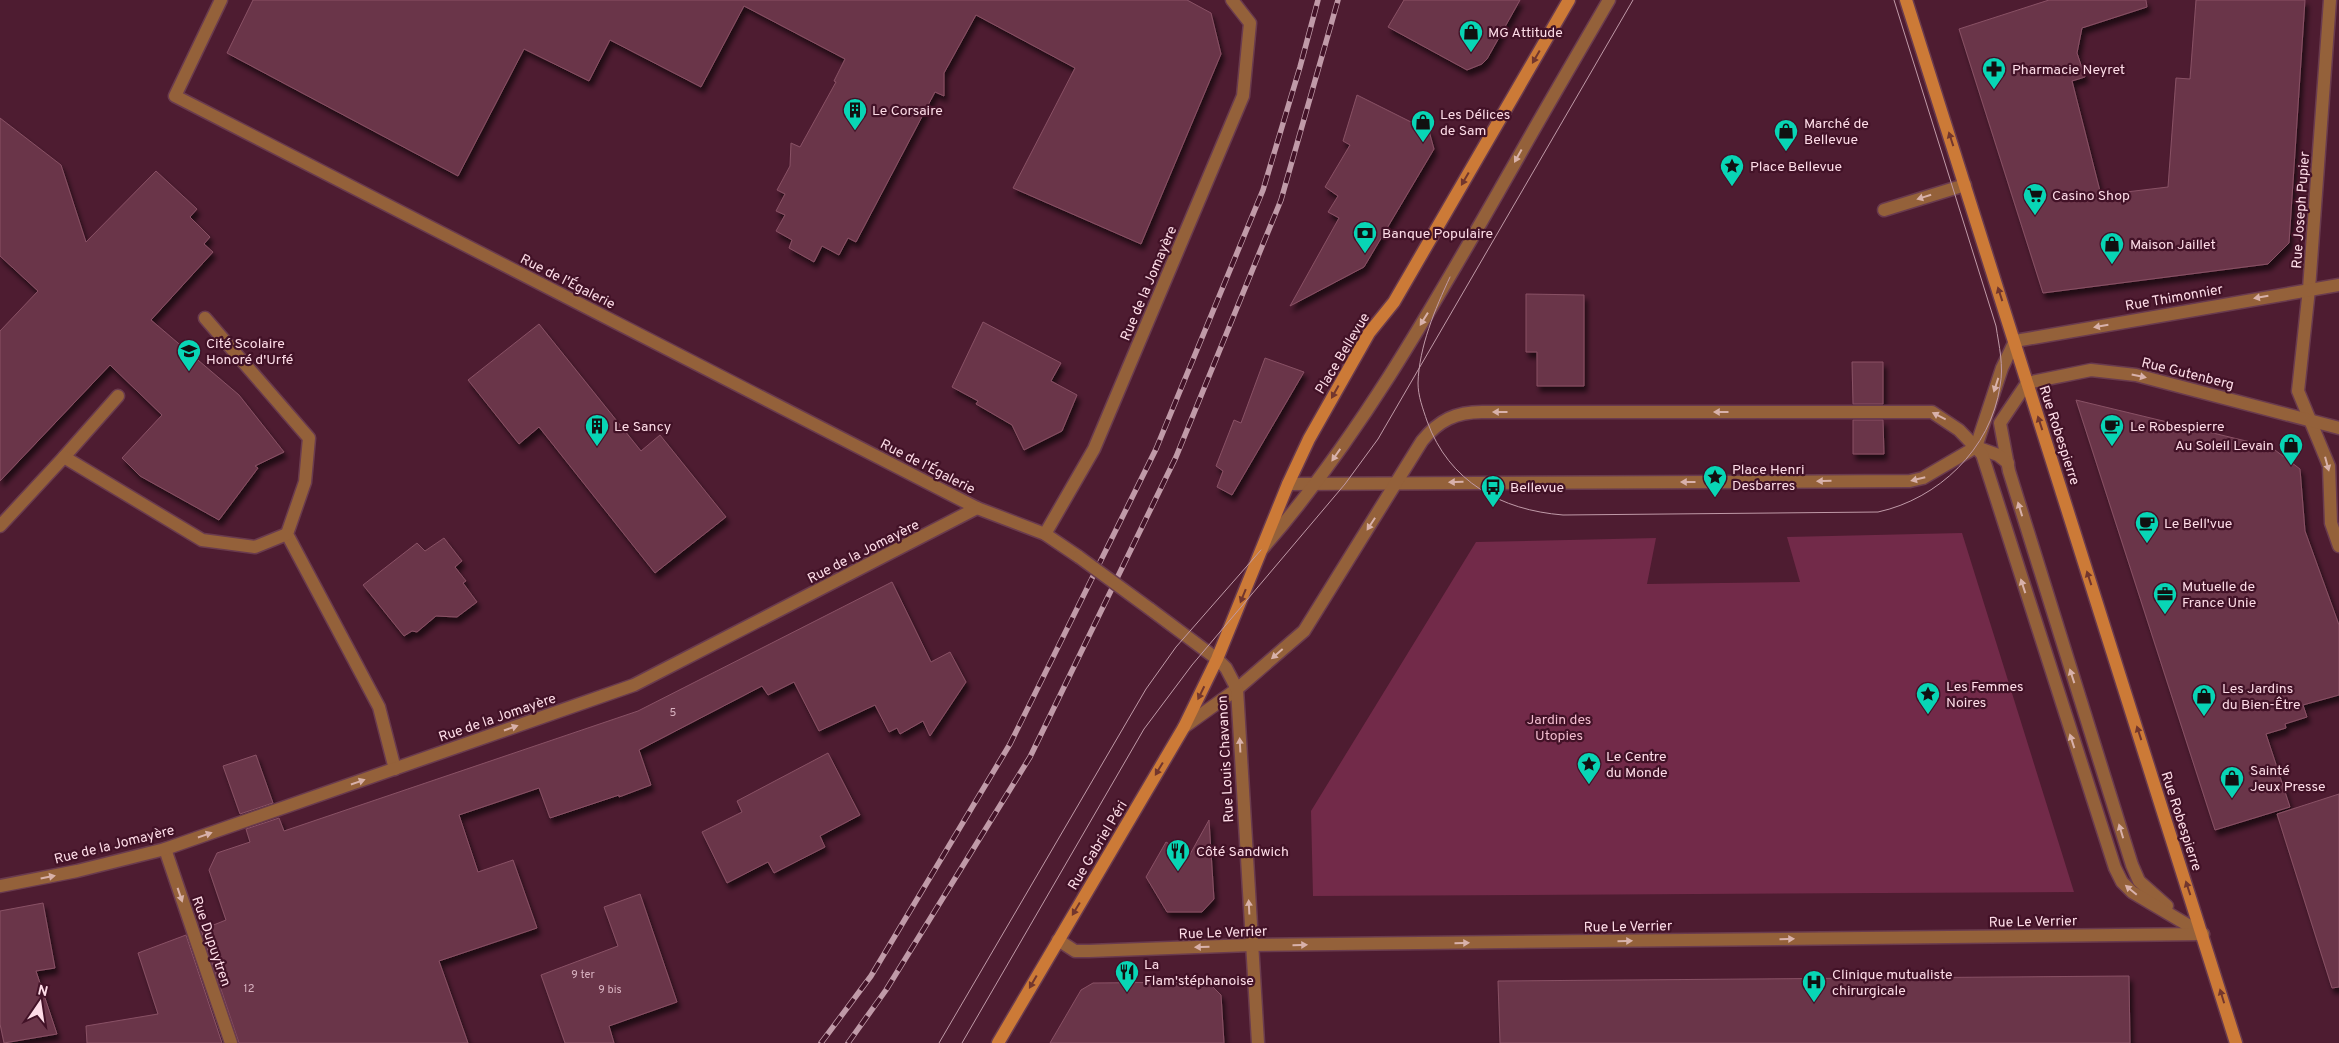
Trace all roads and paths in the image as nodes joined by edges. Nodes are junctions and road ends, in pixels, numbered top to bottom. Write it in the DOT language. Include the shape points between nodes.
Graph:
graph roads {
  1 [pos="221,0"];
  2 [pos="1232,0"];
  3 [pos="1569,0"];
  4 [pos="1609,0"];
  5 [pos="1906,0"];
  6 [pos="2330,0"];
  7 [pos="1965,185"];
  8 [pos="1884,210"];
  9 [pos="2339,285"];
  10 [pos="2309,289"];
  11 [pos="205,318"];
  12 [pos="2015,340"];
  13 [pos="2028,383"];
  14 [pos="118,396"];
  15 [pos="2309,419"];
  16 [pos="2339,428"];
  17 [pos="1976,447"];
  18 [pos="64,457"];
  19 [pos="2008,463"];
  20 [pos="1397,482"];
  21 [pos="1288,484"];
  22 [pos="1316,484"];
  23 [pos="977,508"];
  24 [pos="0,526"];
  25 [pos="288,534"];
  26 [pos="1045,534"];
  27 [pos="2339,546"];
  28 [pos="1261,550"];
  29 [pos="1217,659"];
  30 [pos="1237,689"];
  31 [pos="1184,727"];
  32 [pos="395,769"];
  33 [pos="165,849"];
  34 [pos="0,886"];
  35 [pos="2203,934"];
  36 [pos="1058,940"];
  37 [pos="1251,945"];
  38 [pos="231,1043"];
  39 [pos="998,1043"];
  40 [pos="1258,1043"];
  41 [pos="2236,1043"];
  1 -- 23 [label="street, Rue de l'Égalerie" via="175,96"];
  2 -- 26 [label="street, Rue de la Jomayère" via="1250,23 1244,96 1094,449"];
  3 -- 21 [label="main road, Place Bellevue, one-way" via="1394,302 1369,333 1313,432"];
  4 -- 22 [label="street, one-way" via="1450,277 1373,402"];
  7 -- 5 [label="main road, one-way"];
  6 -- 10 [label="street, Rue Joseph Pupier"];
  7 -- 8 [label="street, one-way"];
  12 -- 7 [label="main road, one-way"];
  9 -- 10 [label="street, Rue Thimonnier"];
  10 -- 12 [label="street, Rue Thimonnier, one-way"];
  10 -- 15 [label="street, Rue Joseph Pupier" via="2298,391"];
  11 -- 25 [label="street" via="309,438 305,482"];
  12 -- 13 [label="main road"];
  12 -- 17 [label="street, one-way" via="2002,368"];
  13 -- 15 [label="street, Rue Gutenberg, one-way" via="2091,370 2136,375"];
  13 -- 19 [label="street, Rue Robespierre" via="2000,423"];
  35 -- 13 [label="main road, Rue Robespierre, one-way"];
  14 -- 18 [label="street"];
  15 -- 16 [label="street, Rue Gutenberg"];
  15 -- 27 [label="street, Rue Joseph Pupier, one-way" via="2329,466 2330,523"];
  17 -- 19 [label="street" via="1998,455"];
  17 -- 20 [label="street, one-way" via="1923,478 1910,481"];
  17 -- 20 [label="street, one-way" via="1959,430 1932,412 1469,412 1448,417 1430,430"];
  35 -- 17 [label="street, one-way" via="2132,892 2114,868 1982,454"];
  18 -- 24 [label="street"];
  18 -- 25 [label="street" via="202,540 255,547"];
  35 -- 19 [label="street, Rue Robespierre, one-way" via="2152,894 2139,881 2132,865 2034,556"];
  20 -- 22 [label="street"];
  20 -- 30 [label="street, one-way" via="1304,631"];
  21 -- 22 [label="street"];
  21 -- 28 [label="main road, Place Bellevue"];
  22 -- 28 [label="street"];
  23 -- 26 [label="street, Rue de l'Égalerie"];
  32 -- 23 [label="street, Rue de la Jomayère, one-way" via="634,685"];
  25 -- 32 [label="street" via="379,707"];
  26 -- 29 [label="street, bridge"];
  28 -- 29 [label="main road, Place Bellevue, one-way"];
  29 -- 30 [label="street, Rue Louis Chavanon"];
  29 -- 31 [label="main road, Rue Gabriel Péri, one-way"];
  30 -- 31 [label="street"];
  37 -- 30 [label="street, Rue Louis Chavanon, one-way"];
  31 -- 36 [label="main road, Rue Gabriel Péri, one-way"];
  33 -- 32 [label="street, Rue de la Jomayère, one-way"];
  34 -- 33 [label="street, Rue de la Jomayère, one-way"];
  33 -- 38 [label="street, Rue Dupuytren, one-way"];
  37 -- 35 [label="street, Rue Le Verrier, one-way"];
  41 -- 35 [label="main road, Rue Robespierre, one-way"];
  37 -- 36 [label="street, Rue Le Verrier, one-way" via="1075,951"];
  36 -- 39 [label="main road, Rue Gabriel Péri, one-way"];
  37 -- 40 [label="street, Rue Louis Chavanon"];
}
